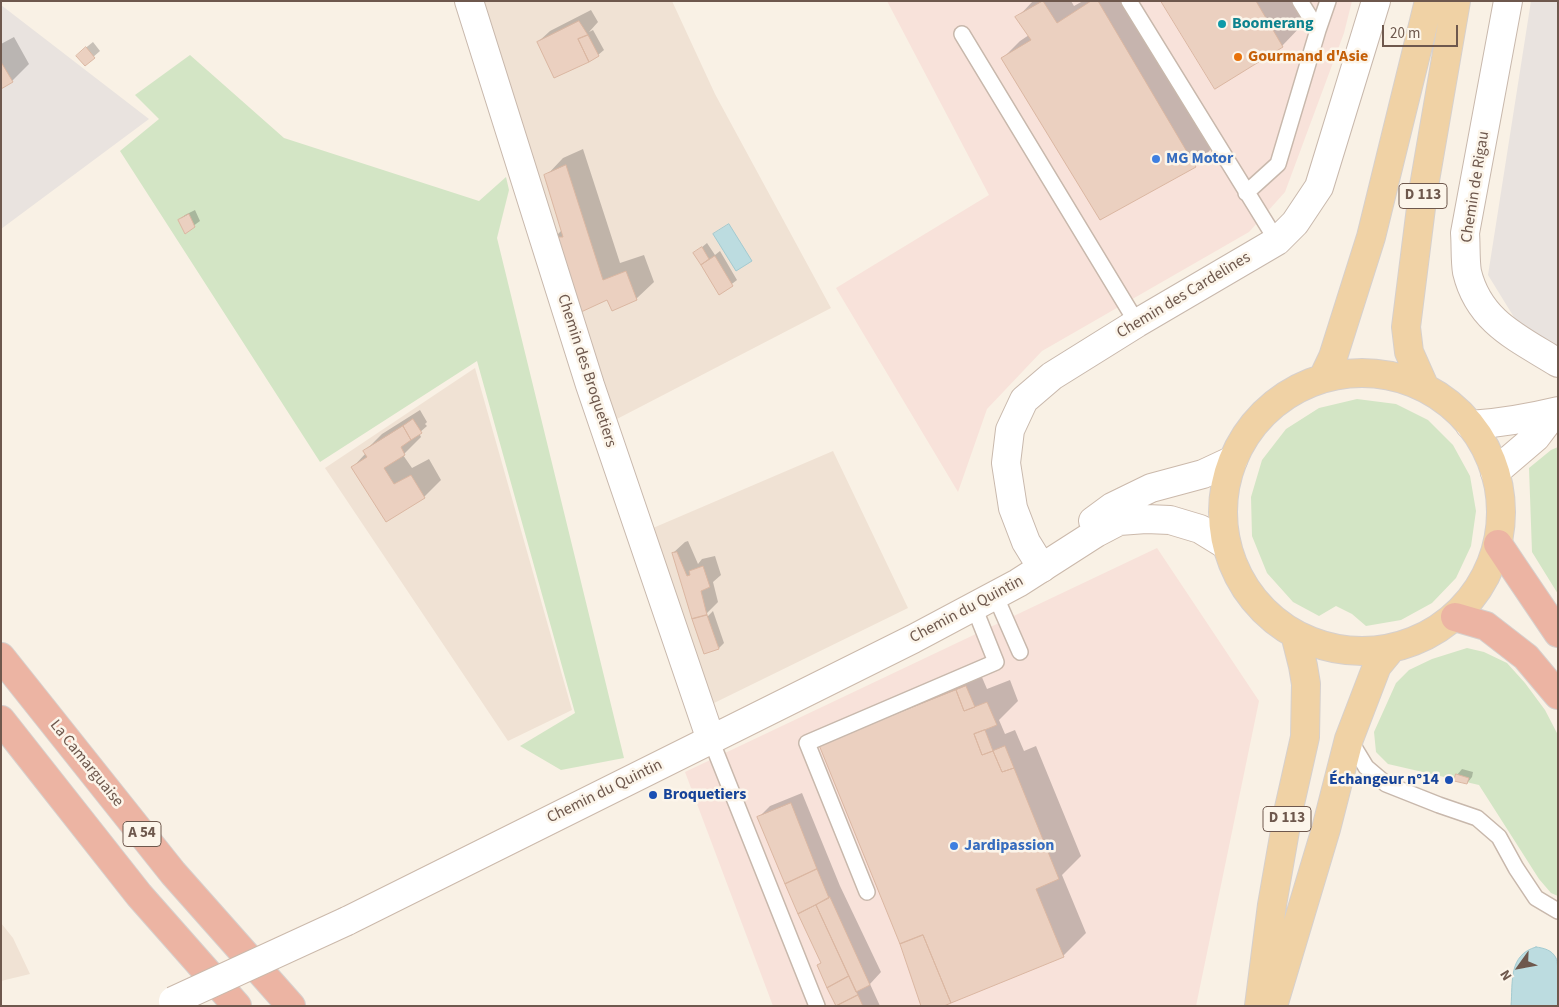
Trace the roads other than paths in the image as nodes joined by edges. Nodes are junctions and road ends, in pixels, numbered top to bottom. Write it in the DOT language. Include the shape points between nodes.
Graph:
graph roads {
  1 [pos="468,1"];
  2 [pos="1128,1"];
  3 [pos="1300,1"];
  4 [pos="1328,1"];
  5 [pos="1376,1"];
  6 [pos="1428,1"];
  7 [pos="1456,1"];
  8 [pos="1508,1"];
  9 [pos="1318,30"];
  10 [pos="962,34"];
  11 [pos="1246,193"];
  12 [pos="1276,242"];
  13 [pos="1137,323"];
  14 [pos="1558,363"];
  15 [pos="1323,378"];
  16 [pos="1425,388"];
  17 [pos="1556,412"];
  18 [pos="1470,425"];
  19 [pos="1232,460"];
  20 [pos="1496,472"];
  21 [pos="1498,544"];
  22 [pos="1226,545"];
  23 [pos="1042,568"];
  24 [pos="985,601"];
  25 [pos="1454,617"];
  26 [pos="1295,634"];
  27 [pos="1558,634"];
  28 [pos="1391,649"];
  29 [pos="1020,652"];
  30 [pos="1,657"];
  31 [pos="1557,695"];
  32 [pos="1,720"];
  33 [pos="1349,739"];
  34 [pos="711,740"];
  35 [pos="867,892"];
  36 [pos="1558,911"];
  37 [pos="168,1004"];
  38 [pos="237,1006"];
  39 [pos="291,1006"];
  40 [pos="817,1006"];
  41 [pos="1259,1006"];
  42 [pos="1273,1006"];
  1 -- 34 [label="street, Chemin des Broquetiers" via="590,384"];
  2 -- 11 [label="lane"];
  3 -- 9 [label="lane"];
  4 -- 9 [label="lane"];
  5 -- 12 [label="street, Chemin des Cardelines" via="1319,187 1295,223"];
  6 -- 15 [label="main road, D 113" via="1371,237 1333,357"];
  7 -- 16 [label="main road, D 113" via="1423,192 1406,327 1409,352"];
  8 -- 14 [label="street, Chemin de Rigau" via="1465,233 1467,271 1479,303 1500,327"];
  9 -- 11 [label="lane" via="1278,164"];
  10 -- 13 [label="lane"];
  11 -- 12 [label="lane"];
  12 -- 13 [label="street, Chemin des Cardelines"];
  13 -- 23 [label="street, Chemin des Cardelines" via="1052,376 1024,400 1010,430 1006,463 1013,508 1026,542"];
  15 -- 16 [label="main road" via="1357,372 1392,376"];
  15 -- 19 [label="main road" via="1294,390 1268,408 1247,432"];
  16 -- 18 [label="main road" via="1450,404"];
  17 -- 18 [label="street"];
  17 -- 20 [label="street" via="1536,437"];
  18 -- 20 [label="main road" via="1486,447"];
  19 -- 22 [label="main road" via="1222,516"];
  19 -- 23 [label="street, Chemin du Quintin" via="1203,474 1150,488 1112,507 1061,546"];
  20 -- 21 [label="main road" via="1502,520"];
  21 -- 25 [label="main road" via="1479,588"];
  21 -- 27 [label="highway"];
  22 -- 23 [label="street, Chemin du Quintin" via="1200,529 1170,520 1119,521"];
  22 -- 26 [label="main road" via="1236,572 1251,597 1271,618"];
  23 -- 24 [label="street, Chemin du Quintin"];
  24 -- 29 [label="lane"];
  24 -- 34 [label="street, Chemin du Quintin"];
  24 -- 35 [label="lane" via="996,662 807,743"];
  25 -- 28 [label="main road" via="1421,639"];
  25 -- 31 [label="highway" via="1486,626 1526,656"];
  26 -- 28 [label="main road" via="1332,649 1362,652"];
  26 -- 41 [label="main road, D 113" via="1306,684 1305,737 1272,906"];
  28 -- 33 [label="main road, D 113" via="1377,666"];
  30 -- 39 [label="highway, La Camarguaise / A 54" via="173,873"];
  32 -- 38 [label="highway, A 54" via="139,895"];
  33 -- 36 [label="lane" via="1366,767 1386,784 1477,818 1499,837 1536,898"];
  33 -- 42 [label="main road, D 113" via="1326,829"];
  34 -- 37 [label="street, Chemin du Quintin, bridge" via="347,920"];
  34 -- 40 [label="lane"];
}
